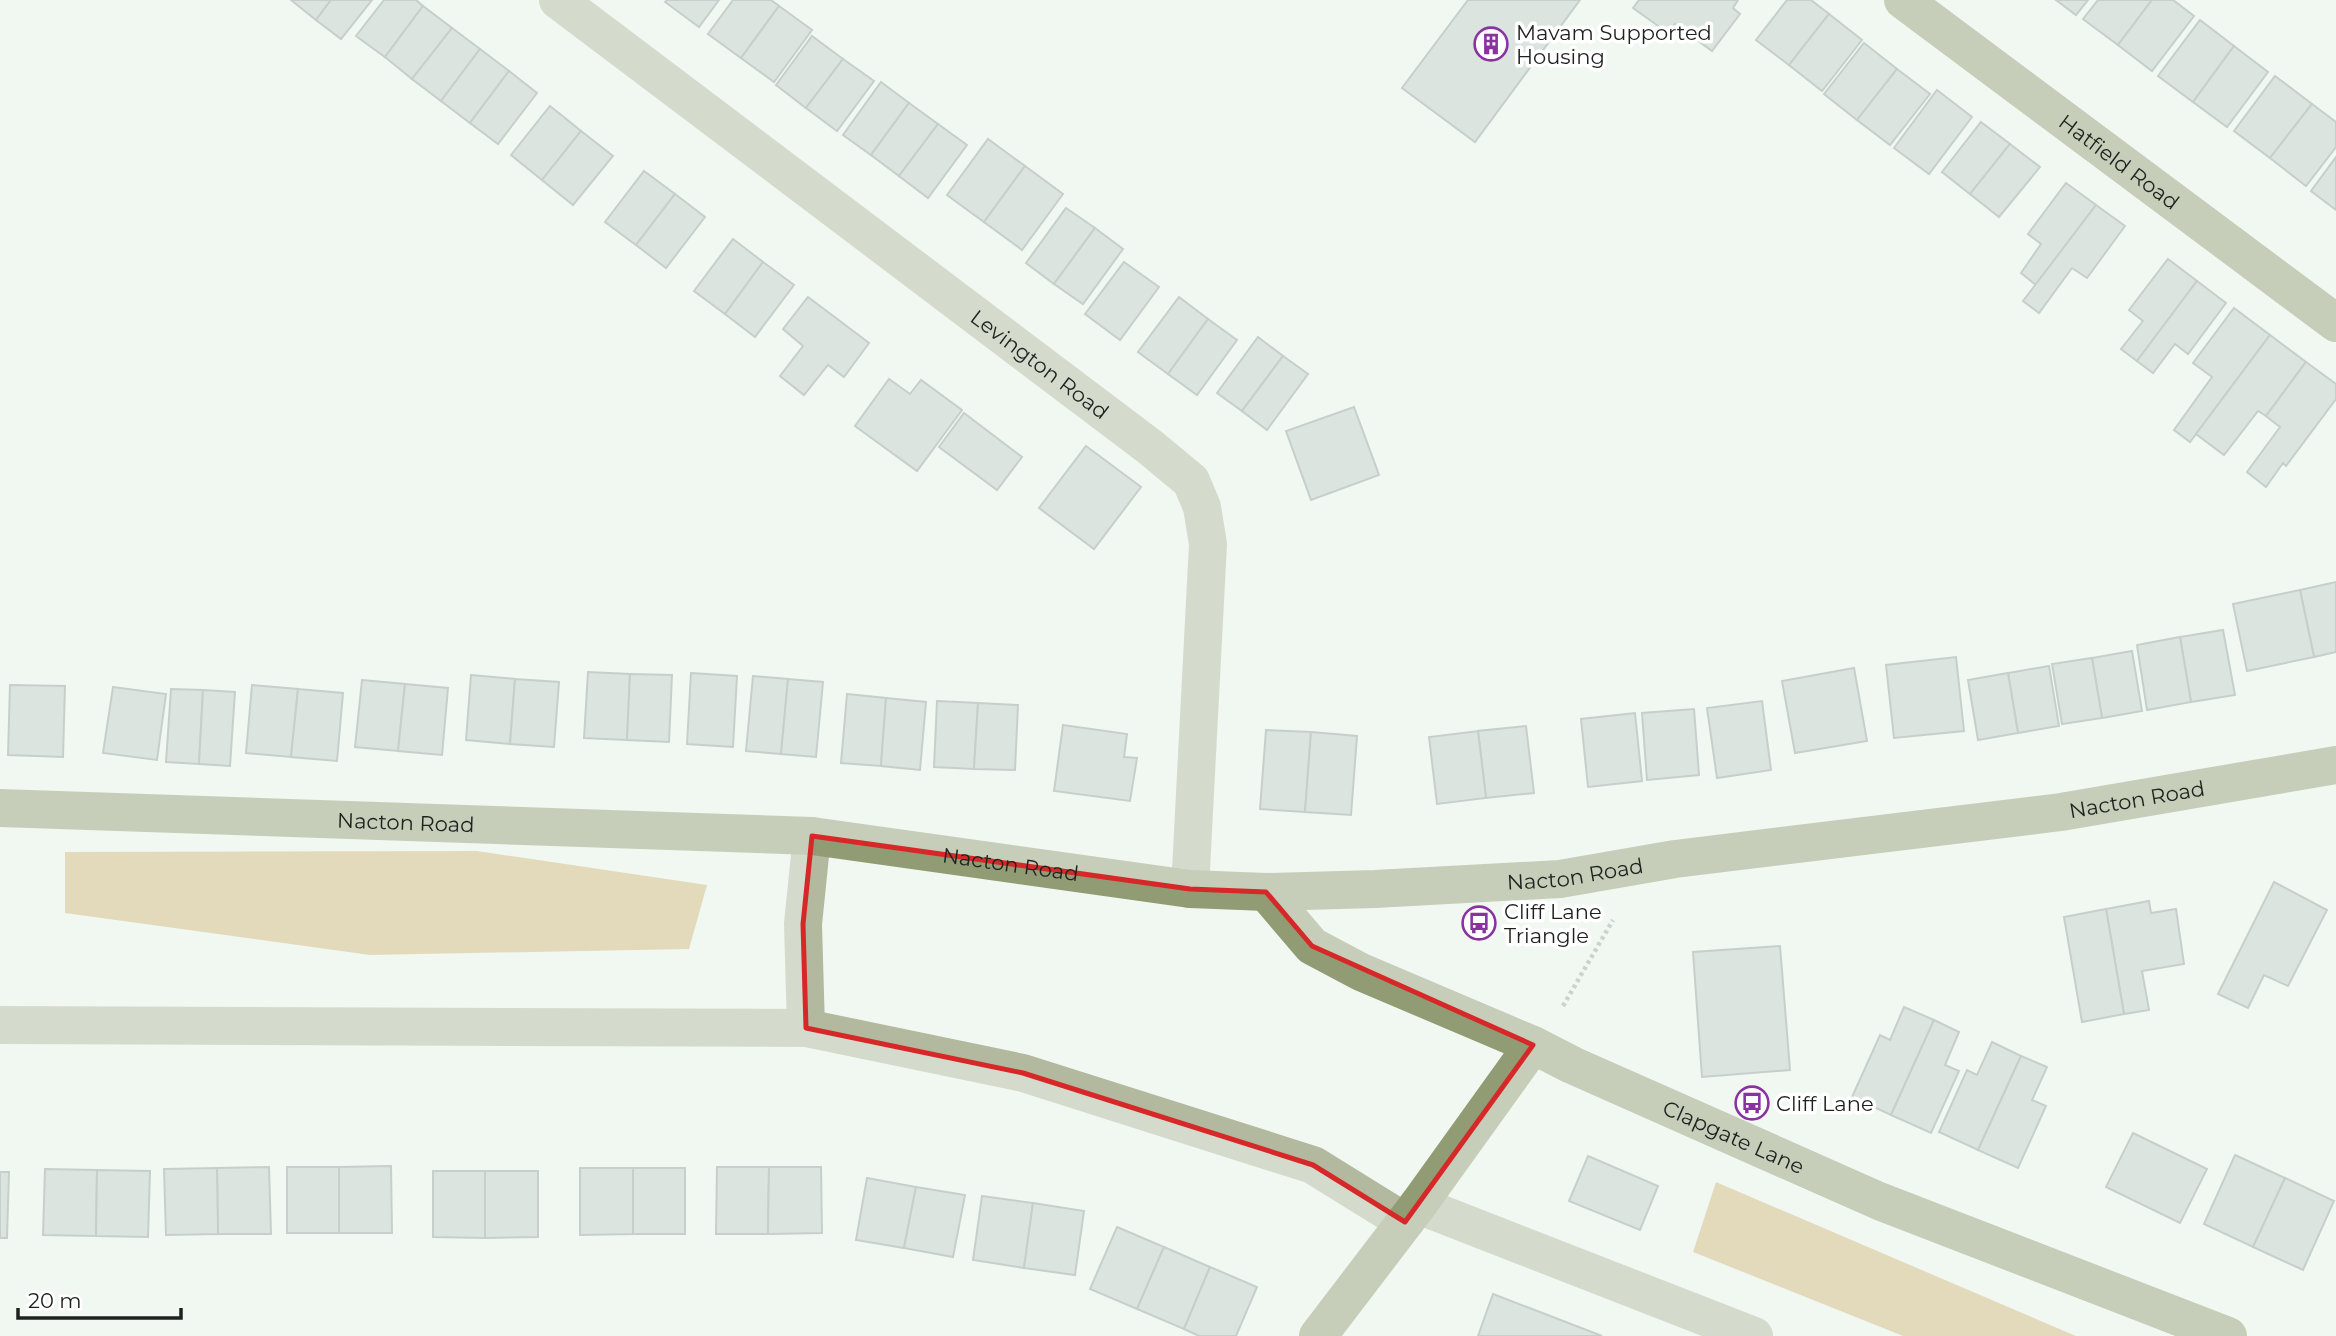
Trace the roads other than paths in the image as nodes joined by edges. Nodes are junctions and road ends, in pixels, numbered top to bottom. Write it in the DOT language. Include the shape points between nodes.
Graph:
graph roads {
  1 [pos="558,0"];
  2 [pos="1903,0"];
  3 [pos="2336,323"];
  4 [pos="2336,765"];
  5 [pos="0,808"];
  6 [pos="812,836"];
  7 [pos="1190,889"];
  8 [pos="1266,892"];
  9 [pos="0,1025"];
  10 [pos="806,1028"];
  11 [pos="1533,1045"];
  12 [pos="1411,1213"];
  13 [pos="1318,1336"];
  14 [pos="1754,1336"];
  15 [pos="2228,1336"];
  1 -- 7 [label="street, Levington Road" via="1191,481 1202,507 1208,544"];
  2 -- 3 [label="street, Hatfield Road"];
  4 -- 8 [label="street, Nacton Road" via="2062,812 1675,859 1560,879"];
  5 -- 6 [label="street, Nacton Road"];
  6 -- 7 [label="street, Nacton Road"];
  6 -- 10 [label="street" via="803,924"];
  7 -- 8 [label="street, Nacton Road"];
  8 -- 11 [label="street, Clapgate Lane" via="1312,946"];
  9 -- 10 [label="street"];
  10 -- 12 [label="street" via="1023,1073 1313,1165"];
  11 -- 12 [label="street"];
  11 -- 15 [label="street, Clapgate Lane" via="1879,1201"];
  12 -- 13 [label="street"];
  12 -- 14 [label="street"];
}
